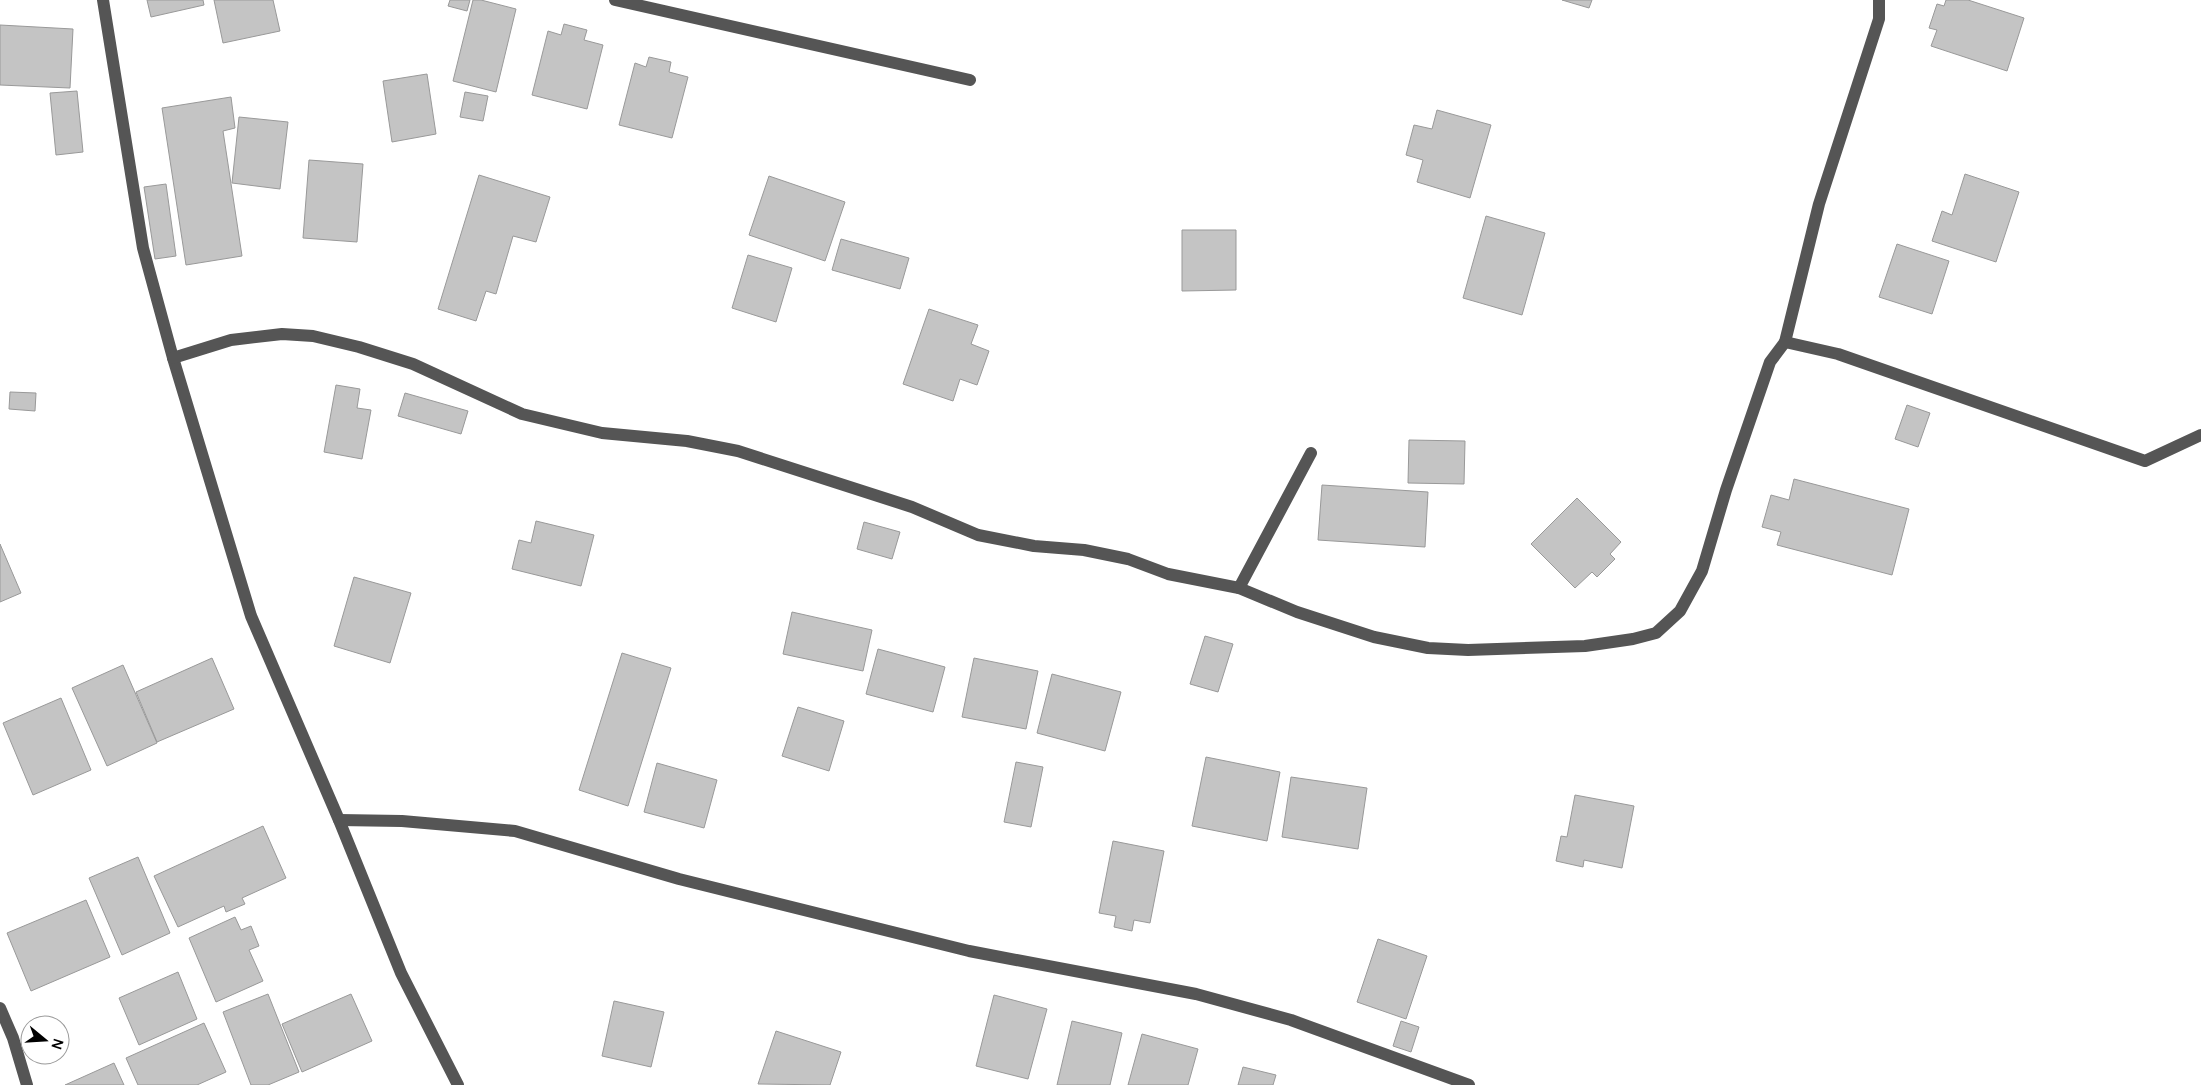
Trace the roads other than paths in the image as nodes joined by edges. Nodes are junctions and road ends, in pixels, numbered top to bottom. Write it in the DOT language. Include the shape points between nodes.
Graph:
graph roads {
  1 [pos="103,0"];
  2 [pos="615,0"];
  3 [pos="1879,0"];
  4 [pos="970,80"];
  5 [pos="1785,342"];
  6 [pos="173,358"];
  7 [pos="2201,435"];
  8 [pos="1311,452"];
  9 [pos="1239,588"];
  10 [pos="339,820"];
  11 [pos="0,1008"];
  12 [pos="27,1085"];
  13 [pos="458,1085"];
  14 [pos="1469,1085"];
  1 -- 6 [label="street" via="143,248"];
  2 -- 4 [label="street"];
  3 -- 5 [label="street" via="1879,19 1819,204"];
  5 -- 7 [label="street" via="1838,354 2145,460"];
  5 -- 9 [label="street" via="1770,362 1702,571 1680,611 1656,633 1585,646 1468,650 1428,648 1374,637 1297,612"];
  6 -- 9 [label="street" via="232,340 282,334 313,336 414,364 522,414 602,433 738,450 912,507 978,534 1034,546 1084,550 1128,559 1168,574"];
  6 -- 10 [label="street" via="251,616"];
  8 -- 9 [label="street"];
  10 -- 13 [label="street" via="401,973"];
  10 -- 14 [label="street" via="402,820 514,831 679,879 969,952 1196,994 1291,1020"];
  11 -- 12 [label="street"];
}
